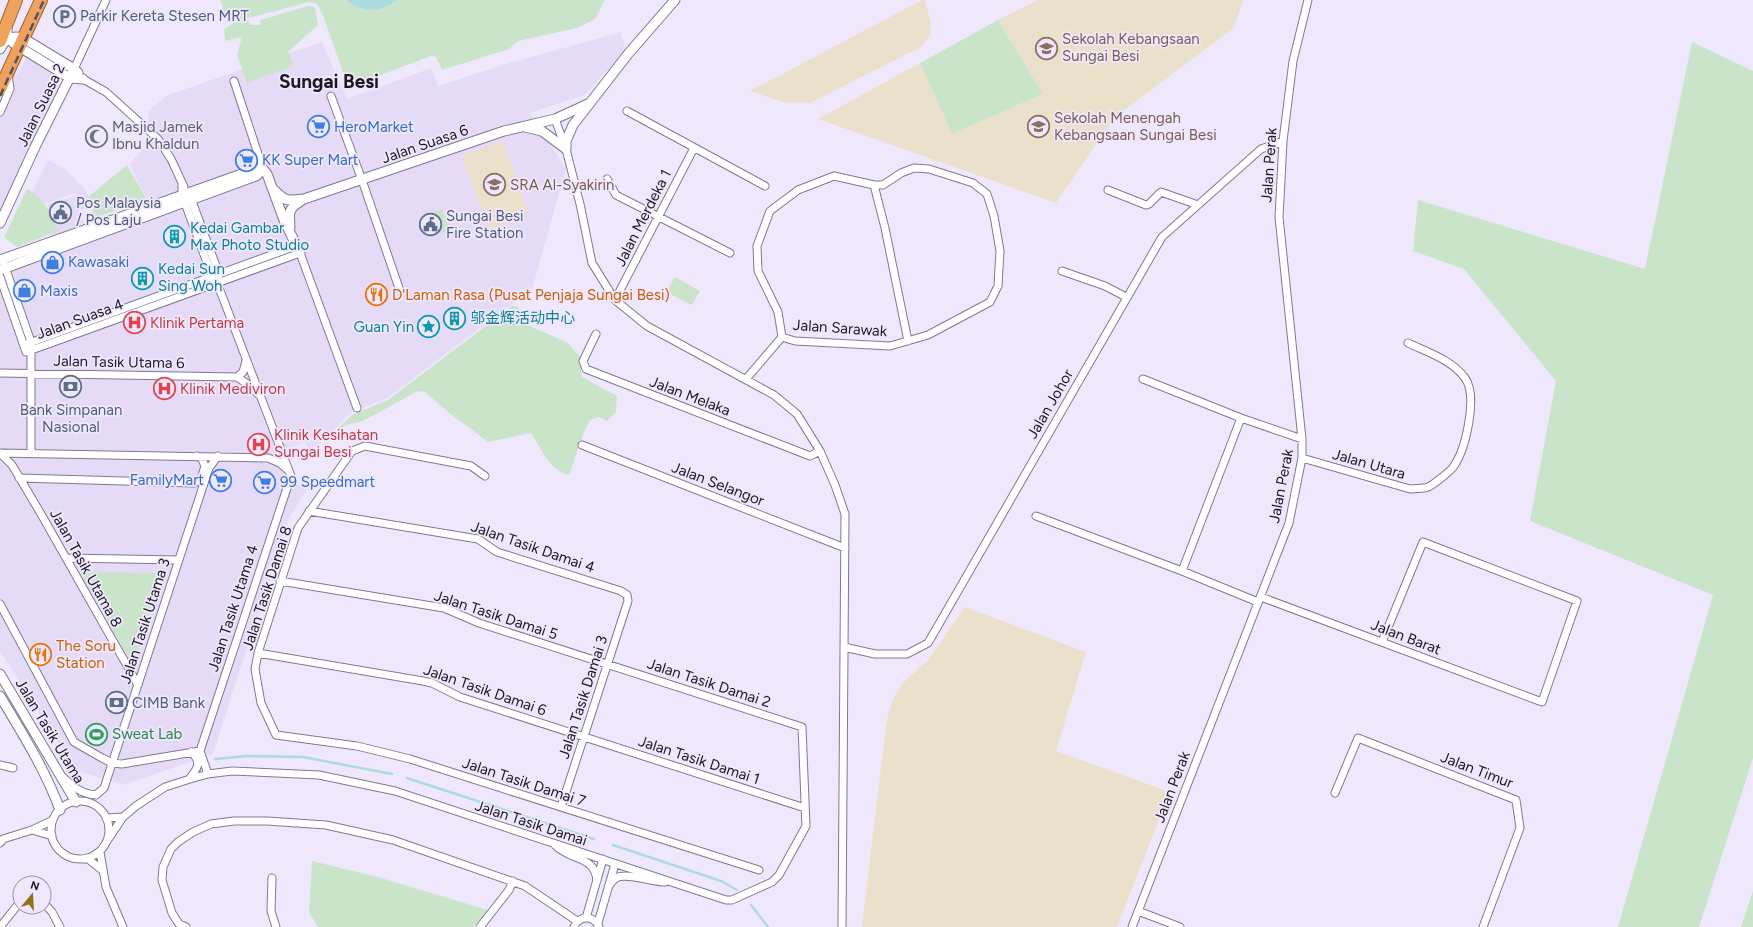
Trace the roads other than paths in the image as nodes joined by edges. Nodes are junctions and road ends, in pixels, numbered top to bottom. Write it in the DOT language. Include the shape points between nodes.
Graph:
graph roads {
  1 [pos="16,0"];
  2 [pos="41,0"];
  3 [pos="106,0"];
  4 [pos="675,0"];
  5 [pos="1308,0"];
  6 [pos="4,34"];
  7 [pos="21,42"];
  8 [pos="0,49"];
  9 [pos="74,69"];
  10 [pos="8,72"];
  11 [pos="70,78"];
  12 [pos="83,79"];
  13 [pos="234,81"];
  14 [pos="0,89"];
  15 [pos="331,96"];
  16 [pos="590,103"];
  17 [pos="627,111"];
  18 [pos="0,112"];
  19 [pos="555,119"];
  20 [pos="523,127"];
  21 [pos="1283,141"];
  22 [pos="566,148"];
  23 [pos="694,148"];
  24 [pos="263,169"];
  25 [pos="362,180"];
  26 [pos="607,180"];
  27 [pos="874,185"];
  28 [pos="765,186"];
  29 [pos="274,190"];
  30 [pos="1108,190"];
  31 [pos="187,198"];
  32 [pos="304,199"];
  33 [pos="1198,205"];
  34 [pos="659,216"];
  35 [pos="0,223"];
  36 [pos="290,230"];
  37 [pos="298,250"];
  38 [pos="730,253"];
  39 [pos="1,259"];
  40 [pos="1062,271"];
  41 [pos="2,272"];
  42 [pos="216,275"];
  43 [pos="217,283"];
  44 [pos="399,288"];
  45 [pos="1126,298"];
  46 [pos="615,300"];
  47 [pos="596,334"];
  48 [pos="782,337"];
  49 [pos="908,341"];
  50 [pos="1408,343"];
  51 [pos="29,349"];
  52 [pos="246,361"];
  53 [pos="0,372"];
  54 [pos="32,373"];
  55 [pos="237,377"];
  56 [pos="746,378"];
  57 [pos="1143,379"];
  58 [pos="260,396"];
  59 [pos="357,408"];
  60 [pos="1241,418"];
  61 [pos="1302,439"];
  62 [pos="279,445"];
  63 [pos="582,445"];
  64 [pos="820,451"];
  65 [pos="31,452"];
  66 [pos="0,453"];
  67 [pos="18,453"];
  68 [pos="197,456"];
  69 [pos="218,456"];
  70 [pos="268,458"];
  71 [pos="1302,458"];
  72 [pos="12,465"];
  73 [pos="290,472"];
  74 [pos="485,476"];
  75 [pos="19,478"];
  76 [pos="191,483"];
  77 [pos="199,500"];
  78 [pos="309,511"];
  79 [pos="1036,516"];
  80 [pos="844,548"];
  81 [pos="66,558"];
  82 [pos="179,560"];
  83 [pos="1182,571"];
  84 [pos="280,581"];
  85 [pos="627,595"];
  86 [pos="1259,600"];
  87 [pos="0,604"];
  88 [pos="1382,642"];
  89 [pos="844,647"];
  90 [pos="258,653"];
  91 [pos="608,664"];
  92 [pos="0,674"];
  93 [pos="138,685"];
  94 [pos="0,696"];
  95 [pos="802,727"];
  96 [pos="276,735"];
  97 [pos="584,737"];
  98 [pos="191,752"];
  99 [pos="200,752"];
  100 [pos="48,755"];
  101 [pos="38,760"];
  102 [pos="112,763"];
  103 [pos="0,765"];
  104 [pos="13,768"];
  105 [pos="58,773"];
  106 [pos="208,774"];
  107 [pos="190,778"];
  108 [pos="1335,793"];
  109 [pos="76,802"];
  110 [pos="561,807"];
  111 [pos="805,808"];
  112 [pos="60,810"];
  113 [pos="124,817"];
  114 [pos="106,818"];
  115 [pos="53,820"];
  116 [pos="32,830"];
  117 [pos="52,836"];
  118 [pos="107,841"];
  119 [pos="0,843"];
  120 [pos="553,844"];
  121 [pos="100,852"];
  122 [pos="87,858"];
  123 [pos="602,859"];
  124 [pos="615,864"];
  125 [pos="102,870"];
  126 [pos="759,870"];
  127 [pos="272,878"];
  128 [pos="513,881"];
  129 [pos="597,881"];
  130 [pos="671,882"];
  131 [pos="608,888"];
  132 [pos="1138,911"];
  133 [pos="12,912"];
  134 [pos="52,912"];
  135 [pos="586,918"];
  136 [pos="575,924"];
  137 [pos="599,925"];
  138 [pos="0,927"];
  139 [pos="60,927"];
  140 [pos="123,927"];
  141 [pos="186,927"];
  142 [pos="276,927"];
  143 [pos="480,927"];
  144 [pos="842,927"];
  145 [pos="1132,927"];
  146 [pos="1180,927"];
  147 [pos="1483,927"];
  1 -- 6 [label="highway"];
  2 -- 7 [label="highway"];
  3 -- 9 [label="street, Jalan Suasa 2"];
  4 -- 16 [label="street"];
  5 -- 21 [label="street, Jalan Perak" via="1294,61"];
  6 -- 7 [label="street" via="16,36"];
  6 -- 8 [label="street" via="5,40"];
  7 -- 9 [label="street"];
  7 -- 10 [label="highway"];
  7 -- 11 [label="street"];
  9 -- 11 [label="street, Jalan Suasa 2"];
  9 -- 12 [label="street"];
  10 -- 14 [label="highway"];
  10 -- 18 [label="street" via="10,89"];
  11 -- 12 [label="street"];
  11 -- 35 [label="street, Jalan Suasa 2"];
  12 -- 31 [label="street" via="106,92 158,139"];
  13 -- 24 [label="street"];
  15 -- 25 [label="street"];
  16 -- 19 [label="street, Jalan Suasa 6"];
  16 -- 22 [label="street" via="567,135"];
  17 -- 23 [label="street"];
  19 -- 20 [label="street, Jalan Suasa 6"];
  19 -- 22 [label="street"];
  20 -- 22 [label="street" via="542,131"];
  20 -- 25 [label="street, Jalan Suasa 6"];
  21 -- 33 [label="street, Jalan Johor" via="1261,149"];
  21 -- 61 [label="street, Jalan Perak" via="1279,217"];
  22 -- 46 [label="street" via="592,263"];
  23 -- 28 [label="street"];
  23 -- 34 [label="street, Jalan Merdeka 1"];
  24 -- 29 [label="street" via="268,174"];
  24 -- 31 [label="street" via="253,170"];
  25 -- 32 [label="street, Jalan Suasa 6"];
  25 -- 44 [label="street"];
  26 -- 34 [label="street" via="616,195"];
  27 -- 48 [label="street" via="834,176 798,190 770,211 757,246 758,271 778,312"];
  27 -- 49 [label="street"];
  27 -- 49 [label="street, Jalan Sarawak" via="883,185 900,173 914,168 929,170 973,183 987,194 994,216 1000,251 998,286 990,302 928,335"];
  29 -- 32 [label="street, Jalan Suasa 6" via="287,201"];
  29 -- 36 [label="street"];
  30 -- 33 [label="street" via="1146,205 1162,192"];
  31 -- 39 [label="street"];
  31 -- 41 [label="street"];
  31 -- 42 [label="street"];
  32 -- 36 [label="street, Jalan Suasa 6" via="290,210"];
  33 -- 45 [label="street, Jalan Johor" via="1162,237"];
  34 -- 38 [label="street"];
  34 -- 46 [label="street, Jalan Merdeka 1"];
  36 -- 37 [label="street"];
  37 -- 42 [label="street, Jalan Suasa 4"];
  37 -- 43 [label="street, Jalan Suasa 4"];
  37 -- 59 [label="street"];
  39 -- 41 [label="street"];
  40 -- 45 [label="street" via="1105,286"];
  41 -- 51 [label="street"];
  42 -- 43 [label="street"];
  42 -- 51 [label="street, Jalan Suasa 4"];
  43 -- 51 [label="street, Jalan Suasa 4"];
  43 -- 52 [label="street"];
  45 -- 89 [label="street, Jalan Johor" via="928,643 907,654 875,654"];
  46 -- 56 [label="street" via="647,326"];
  47 -- 64 [label="street, Jalan Melaka" via="583,361 586,369 810,456"];
  48 -- 49 [label="street, Jalan Sarawak" via="795,341 890,346"];
  48 -- 56 [label="street, Jalan Sarawak"];
  50 -- 71 [label="street, Jalan Utara" via="1449,363 1465,378 1470,387 1471,414 1454,466 1428,487 1410,489"];
  51 -- 54 [label="street"];
  52 -- 55 [label="street" via="243,372"];
  52 -- 58 [label="street"];
  53 -- 54 [label="street, Jalan Tasik Utama 6"];
  54 -- 55 [label="street, Jalan Tasik Utama 6"];
  54 -- 65 [label="street"];
  55 -- 58 [label="street"];
  56 -- 64 [label="street" via="774,395 797,414"];
  57 -- 60 [label="street"];
  58 -- 62 [label="street"];
  60 -- 61 [label="street"];
  60 -- 83 [label="street"];
  61 -- 71 [label="street, Jalan Perak"];
  62 -- 70 [label="street" via="276,452"];
  62 -- 73 [label="street"];
  63 -- 80 [label="street, Jalan Selangor"];
  64 -- 80 [label="street" via="845,514"];
  65 -- 67 [label="street"];
  65 -- 68 [label="street"];
  66 -- 67 [label="street"];
  66 -- 72 [label="street, Jalan Tasik Utama 8"];
  67 -- 72 [label="street"];
  68 -- 69 [label="street"];
  68 -- 76 [label="street" via="202,459 205,466 201,479"];
  69 -- 70 [label="street"];
  69 -- 77 [label="street, Jalan Tasik Utama 3" via="209,468"];
  70 -- 73 [label="street" via="280,463"];
  71 -- 86 [label="street, Jalan Perak" via="1289,523"];
  72 -- 75 [label="street, Jalan Tasik Utama 8"];
  73 -- 99 [label="street, Jalan Tasik Utama 4" via="288,487"];
  74 -- 78 [label="street, Jalan Tasik Damai 8" via="471,466 365,446 352,451"];
  75 -- 76 [label="street"];
  75 -- 81 [label="street, Jalan Tasik Utama 8"];
  76 -- 77 [label="street" via="197,490"];
  77 -- 82 [label="street, Jalan Tasik Utama 3"];
  78 -- 84 [label="street, Jalan Tasik Damai 8" via="298,528"];
  78 -- 85 [label="street, Jalan Tasik Damai 4" via="478,539 497,552"];
  79 -- 83 [label="street, Jalan Barat"];
  80 -- 89 [label="street"];
  81 -- 82 [label="street"];
  81 -- 93 [label="street, Jalan Tasik Utama 8"];
  82 -- 93 [label="street, Jalan Tasik Utama 3"];
  83 -- 86 [label="street, Jalan Barat"];
  84 -- 90 [label="street, Jalan Tasik Damai 8"];
  84 -- 91 [label="street, Jalan Tasik Damai 5" via="444,608 478,623"];
  85 -- 91 [label="street, Jalan Tasik Damai 3" via="628,601"];
  86 -- 88 [label="street, Jalan Barat"];
  86 -- 132 [label="street, Jalan Perak"];
  87 -- 102 [label="street" via="74,742"];
  88 -- 88 [label="street, Jalan Barat" via="1423,542 1577,601 1542,702"];
  89 -- 144 [label="street"];
  90 -- 96 [label="street, Jalan Tasik Damai 8" via="255,669 261,703"];
  90 -- 97 [label="street, Jalan Tasik Damai 6" via="432,683 460,697"];
  91 -- 95 [label="street, Jalan Tasik Damai 2"];
  91 -- 97 [label="street, Jalan Tasik Damai 3"];
  92 -- 100 [label="street, Jalan Tasik Utama"];
  93 -- 102 [label="street, Jalan Tasik Utama 3"];
  94 -- 101 [label="street, Jalan Tasik Utama"];
  95 -- 111 [label="street, Jalan Tasik Damai"];
  96 -- 110 [label="street, Jalan Tasik Damai 7" via="357,746 416,761"];
  97 -- 110 [label="street, Jalan Tasik Damai 3"];
  97 -- 111 [label="street, Jalan Tasik Damai 1"];
  98 -- 99 [label="street"];
  98 -- 102 [label="street" via="122,764"];
  98 -- 107 [label="street" via="199,763"];
  99 -- 106 [label="street"];
  100 -- 101 [label="street"];
  100 -- 105 [label="street, Jalan Tasik Utama"];
  101 -- 112 [label="street, Jalan Tasik Utama"];
  102 -- 105 [label="street, Jalan Tasik Utama 3" via="104,788 96,795 76,789"];
  103 -- 104 [label="street"];
  105 -- 109 [label="street, Jalan Tasik Utama"];
  106 -- 107 [label="street, Jalan Tasik Damai"];
  106 -- 120 [label="street, Jalan Tasik Damai" via="232,771 293,772 349,780 395,792"];
  107 -- 113 [label="street, Jalan Tasik Damai" via="160,790"];
  108 -- 147 [label="street, Jalan Timur" via="1358,738 1516,800 1520,828"];
  109 -- 112 [label="street"];
  109 -- 114 [label="street" via="94,805"];
  110 -- 126 [label="street, Jalan Tasik Damai 7"];
  111 -- 130 [label="street, Jalan Tasik Damai" via="806,826 779,875 772,882 732,900 726,900"];
  112 -- 115 [label="street"];
  113 -- 114 [label="street"];
  113 -- 118 [label="street, Jalan Tasik Damai"];
  114 -- 118 [label="street" via="109,826"];
  115 -- 116 [label="street"];
  115 -- 117 [label="street"];
  116 -- 117 [label="street"];
  116 -- 119 [label="street" via="3,839"];
  117 -- 122 [label="street" via="54,844 65,855 72,858"];
  118 -- 121 [label="street"];
  120 -- 123 [label="street, Jalan Tasik Damai"];
  120 -- 129 [label="street" via="563,853 592,865"];
  121 -- 122 [label="street"];
  121 -- 125 [label="street"];
  122 -- 125 [label="street"];
  123 -- 124 [label="street, Jalan Tasik Damai"];
  123 -- 129 [label="street"];
  124 -- 130 [label="street, Jalan Tasik Damai"];
  124 -- 131 [label="street"];
  125 -- 140 [label="street" via="106,888"];
  127 -- 142 [label="street" via="271,911"];
  128 -- 136 [label="street" via="525,886"];
  128 -- 141 [label="street" via="393,840 326,825 267,821 211,824 178,842 171,849 163,867 162,880 172,913 179,924"];
  128 -- 143 [label="street" via="510,890"];
  129 -- 135 [label="street"];
  130 -- 131 [label="street" via="623,876 614,879"];
  131 -- 137 [label="street"];
  132 -- 145 [label="street, Jalan Perak"];
  132 -- 146 [label="street"];
  133 -- 138 [label="street"];
  134 -- 139 [label="street"];
  135 -- 136 [label="street"];
  135 -- 137 [label="street"];
}
